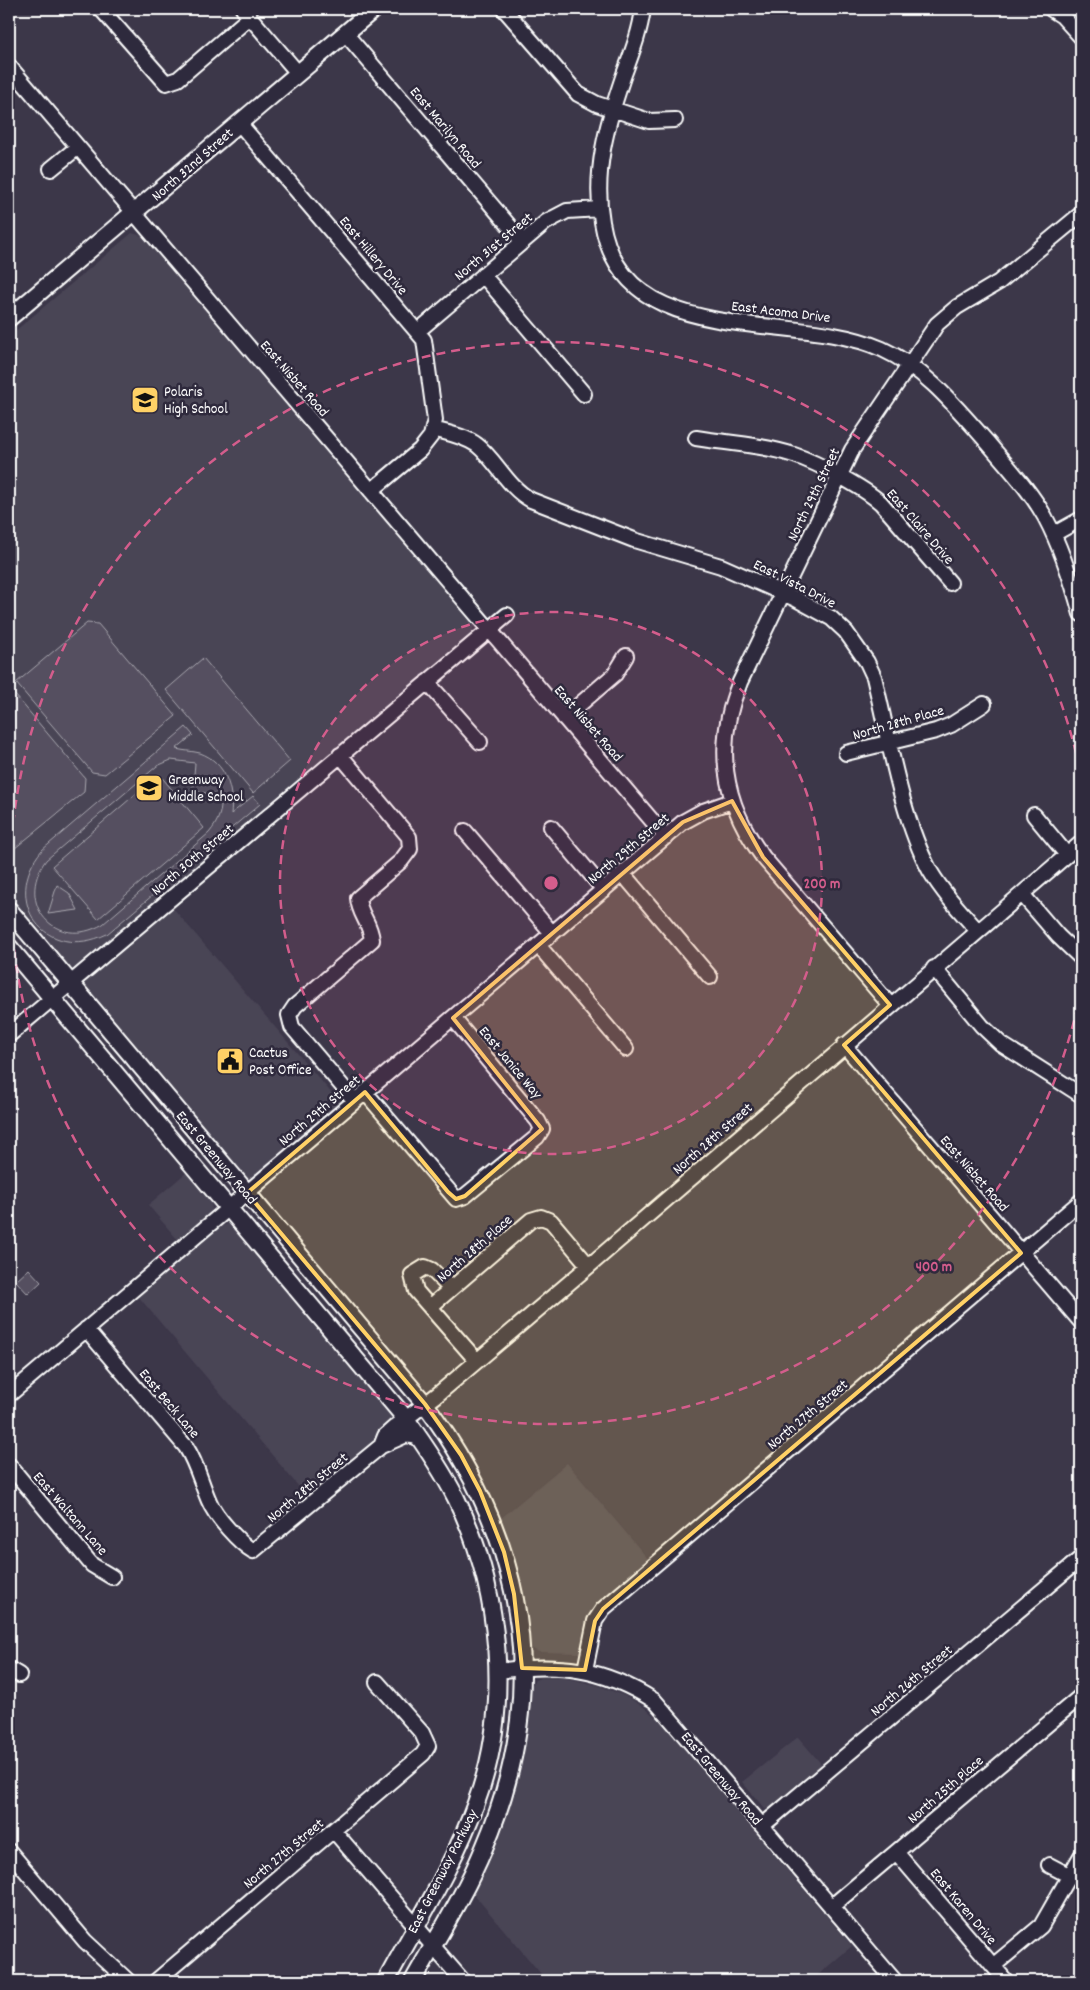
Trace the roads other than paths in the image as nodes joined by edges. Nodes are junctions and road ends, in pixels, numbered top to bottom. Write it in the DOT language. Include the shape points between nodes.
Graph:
graph roads {
  1 [pos="100,9"];
  2 [pos="374,9"];
  3 [pos="504,9"];
  4 [pos="643,9"];
  5 [pos="1051,9"];
  6 [pos="246,13"];
  7 [pos="345,34"];
  8 [pos="1081,37"];
  9 [pos="9,66"];
  10 [pos="298,73"];
  11 [pos="612,110"];
  12 [pos="674,120"];
  13 [pos="239,124"];
  14 [pos="78,147"];
  15 [pos="51,169"];
  16 [pos="600,210"];
  17 [pos="134,214"];
  18 [pos="1081,214"];
  19 [pos="522,242"];
  20 [pos="483,275"];
  21 [pos="9,318"];
  22 [pos="418,331"];
  23 [pos="909,364"];
  24 [pos="584,394"];
  25 [pos="433,429"];
  26 [pos="696,438"];
  27 [pos="839,476"];
  28 [pos="370,491"];
  29 [pos="1081,519"];
  30 [pos="1054,534"];
  31 [pos="950,583"];
  32 [pos="783,594"];
  33 [pos="1081,614"];
  34 [pos="507,615"];
  35 [pos="488,630"];
  36 [pos="626,656"];
  37 [pos="427,682"];
  38 [pos="984,704"];
  39 [pos="564,718"];
  40 [pos="480,742"];
  41 [pos="890,742"];
  42 [pos="846,753"];
  43 [pos="340,756"];
  44 [pos="732,801"];
  45 [pos="1034,815"];
  46 [pos="551,827"];
  47 [pos="465,831"];
  48 [pos="666,837"];
  49 [pos="1081,843"];
  50 [pos="1067,855"];
  51 [pos="623,874"];
  52 [pos="604,890"];
  53 [pos="1022,894"];
  54 [pos="9,910"];
  55 [pos="978,931"];
  56 [pos="552,933"];
  57 [pos="538,945"];
  58 [pos="9,947"];
  59 [pos="1081,958"];
  60 [pos="934,968"];
  61 [pos="710,977"];
  62 [pos="70,984"];
  63 [pos="52,999"];
  64 [pos="890,1005"];
  65 [pos="453,1018"];
  66 [pos="9,1035"];
  67 [pos="844,1045"];
  68 [pos="626,1049"];
  69 [pos="360,1096"];
  70 [pos="1081,1096"];
  71 [pos="247,1193"];
  72 [pos="1081,1202"];
  73 [pos="229,1208"];
  74 [pos="1022,1253"];
  75 [pos="589,1266"];
  76 [pos="451,1289"];
  77 [pos="430,1307"];
  78 [pos="1081,1322"];
  79 [pos="361,1328"];
  80 [pos="86,1329"];
  81 [pos="341,1341"];
  82 [pos="478,1361"];
  83 [pos="9,1395"];
  84 [pos="425,1404"];
  85 [pos="406,1419"];
  86 [pos="419,1437"];
  87 [pos="381,1446"];
  88 [pos="9,1466"];
  89 [pos="497,1532"];
  90 [pos="473,1541"];
  91 [pos="253,1551"];
  92 [pos="1081,1558"];
  93 [pos="112,1577"];
  94 [pos="522,1668"];
  95 [pos="585,1670"];
  96 [pos="497,1671"];
  97 [pos="377,1682"];
  98 [pos="1081,1696"];
  99 [pos="476,1804"];
  100 [pos="496,1813"];
  101 [pos="762,1826"];
  102 [pos="334,1830"];
  103 [pos="9,1850"];
  104 [pos="896,1852"];
  105 [pos="1081,1856"];
  106 [pos="1049,1865"];
  107 [pos="1070,1876"];
  108 [pos="831,1907"];
  109 [pos="415,1925"];
  110 [pos="432,1946"];
  111 [pos="993,1966"];
  112 [pos="128,1981"];
  113 [pos="156,1981"];
  114 [pos="386,1981"];
  115 [pos="413,1981"];
  116 [pos="462,1981"];
  117 [pos="895,1981"];
  118 [pos="1006,1981"];
  1 -- 6 [label="street" via="166,83 178,79"];
  2 -- 7 [label="main road, North 32nd Street"];
  3 -- 11 [label="street" via="578,94"];
  4 -- 11 [label="street, East Acoma Drive" via="637,38"];
  5 -- 8 [label="street"];
  6 -- 10 [label="street"];
  7 -- 10 [label="main road, North 32nd Street"];
  7 -- 19 [label="street, East Marilyn Road"];
  9 -- 14 [label="street, East Nisbet Road"];
  10 -- 13 [label="main road, North 32nd Street"];
  11 -- 12 [label="street" via="649,121"];
  11 -- 16 [label="street, East Acoma Drive" via="602,149"];
  13 -- 17 [label="main road, North 32nd Street"];
  13 -- 22 [label="street, East Hillery Drive"];
  14 -- 15 [label="street"];
  14 -- 17 [label="street, East Nisbet Road"];
  16 -- 19 [label="street, North 31st Street" via="567,211"];
  16 -- 23 [label="street, East Acoma Drive" via="604,234 616,262 634,285 655,301 699,317 847,337 882,349"];
  17 -- 21 [label="main road, North 32nd Street"];
  17 -- 28 [label="street, East Nisbet Road"];
  18 -- 23 [label="street, North 29th Street" via="1000,282 948,313"];
  19 -- 20 [label="street, North 31st Street"];
  20 -- 22 [label="street, North 31st Street"];
  20 -- 24 [label="street"];
  22 -- 25 [label="street, East Hillery Drive" via="427,350"];
  23 -- 27 [label="street, North 29th Street" via="852,450"];
  23 -- 30 [label="street, East Acoma Drive" via="942,391 1018,478"];
  25 -- 28 [label="street" via="420,450"];
  25 -- 32 [label="street, East Vista Drive" via="477,445 517,490 531,500 634,540 722,566"];
  26 -- 27 [label="street, East Claire Drive" via="795,455"];
  27 -- 31 [label="street, East Claire Drive" via="881,503"];
  27 -- 32 [label="street, North 29th Street"];
  28 -- 35 [label="street, East Nisbet Road"];
  29 -- 30 [label="street"];
  30 -- 33 [label="street, East Acoma Drive"];
  32 -- 41 [label="street, East Vista Drive" via="831,618 856,644 874,678"];
  32 -- 44 [label="street, North 29th Street" via="730,708 724,753"];
  34 -- 35 [label="street"];
  35 -- 37 [label="street, North 30th Street"];
  35 -- 39 [label="street, East Nisbet Road"];
  36 -- 39 [label="street" via="615,674"];
  37 -- 40 [label="street"];
  37 -- 43 [label="street, North 30th Street"];
  38 -- 41 [label="street, North 28th Place" via="952,725"];
  39 -- 48 [label="street, East Nisbet Road"];
  41 -- 42 [label="street, North 28th Place"];
  41 -- 55 [label="street, East Vista Drive" via="908,816 922,854 940,886"];
  43 -- 62 [label="street, North 30th Street"];
  43 -- 69 [label="street" via="408,837 410,849 401,861 358,898 359,908 371,926 372,940 295,1006 289,1015 292,1027"];
  44 -- 48 [label="street, North 29th Street" via="694,816"];
  44 -- 64 [label="street" via="763,857"];
  45 -- 50 [label="street"];
  46 -- 52 [label="street"];
  47 -- 56 [label="street"];
  48 -- 51 [label="street, North 29th Street"];
  49 -- 50 [label="street, North 28th Street"];
  50 -- 53 [label="street, North 28th Street"];
  51 -- 52 [label="street, North 29th Street"];
  51 -- 61 [label="street"];
  52 -- 56 [label="street, North 29th Street"];
  53 -- 55 [label="street, North 28th Street"];
  53 -- 59 [label="street"];
  54 -- 62 [label="main road, East Greenway Road"];
  55 -- 60 [label="street, North 28th Street"];
  56 -- 57 [label="street, North 29th Street"];
  57 -- 65 [label="street, North 29th Street"];
  57 -- 68 [label="street"];
  58 -- 63 [label="main road, East Greenway Road"];
  60 -- 64 [label="street, North 28th Street"];
  60 -- 70 [label="street" via="1001,1044"];
  62 -- 63 [label="street, North 30th Street"];
  62 -- 71 [label="main road, East Greenway Road"];
  63 -- 66 [label="street, North 30th Street"];
  63 -- 73 [label="main road, East Greenway Road"];
  64 -- 67 [label="street, North 28th Street"];
  65 -- 69 [label="street, North 29th Street"];
  65 -- 69 [label="street, East Janice Way" via="538,1121 542,1129 537,1137 465,1196 456,1199"];
  67 -- 74 [label="street, East Nisbet Road"];
  67 -- 75 [label="street, North 28th Street"];
  69 -- 71 [label="street, North 29th Street"];
  71 -- 73 [label="street, North 29th Street"];
  71 -- 79 [label="main road, East Greenway Road"];
  72 -- 74 [label="street, North 27th Street"];
  73 -- 80 [label="street, North 29th Street"];
  73 -- 81 [label="main road, East Greenway Road"];
  74 -- 78 [label="street, East Nisbet Road"];
  74 -- 95 [label="street, North 27th Street" via="603,1609 595,1621"];
  75 -- 76 [label="street, North 28th Place" via="551,1221 541,1217 531,1220"];
  75 -- 82 [label="street, North 28th Street"];
  76 -- 77 [label="street, North 28th Place"];
  76 -- 77 [label="street" via="432,1270 425,1267 418,1270 412,1281"];
  77 -- 82 [label="street"];
  79 -- 81 [label="main road"];
  79 -- 84 [label="main road, East Greenway Road"];
  80 -- 83 [label="street, North 29th Street"];
  80 -- 91 [label="street, East Beck Lane" via="186,1447 210,1504 243,1545"];
  81 -- 85 [label="main road, East Greenway Road"];
  82 -- 84 [label="street, North 28th Street"];
  84 -- 85 [label="street, North 28th Street"];
  84 -- 89 [label="main road, East Greenway Parkway" via="461,1456"];
  85 -- 86 [label="main road, East Greenway Parkway"];
  85 -- 87 [label="street, North 28th Street" via="385,1436"];
  86 -- 87 [label="street, North 28th Street" via="406,1435"];
  86 -- 90 [label="main road, East Greenway Parkway" via="456,1498"];
  87 -- 91 [label="street, North 28th Street"];
  88 -- 93 [label="street, East Waltann Lane" via="92,1565"];
  89 -- 90 [label="main road"];
  89 -- 94 [label="main road, East Greenway Parkway" via="514,1594"];
  90 -- 96 [label="main road, East Greenway Parkway" via="491,1599"];
  92 -- 101 [label="street, North 26th Street"];
  94 -- 95 [label="street, East Greenway Road"];
  94 -- 96 [label="street, East Greenway Road"];
  94 -- 100 [label="main road, East Greenway Parkway" via="515,1745 509,1776"];
  95 -- 101 [label="street, East Greenway Road" via="611,1677 655,1701"];
  96 -- 99 [label="main road, East Greenway Parkway" via="486,1774"];
  97 -- 102 [label="street, North 27th Street" via="422,1733 428,1746 423,1754"];
  98 -- 104 [label="street, North 25th Place"];
  99 -- 100 [label="main road"];
  99 -- 109 [label="main road, East Greenway Parkway" via="459,1844"];
  100 -- 110 [label="main road, East Greenway Parkway" via="484,1848"];
  101 -- 108 [label="street, East Greenway Road"];
  102 -- 109 [label="street"];
  102 -- 113 [label="street, North 27th Street"];
  103 -- 112 [label="street" via="85,1941"];
  104 -- 108 [label="street, North 25th Place"];
  104 -- 111 [label="street, East Karen Drive"];
  105 -- 107 [label="street"];
  106 -- 107 [label="street"];
  107 -- 111 [label="street" via="1040,1926"];
  108 -- 117 [label="street, East Greenway Road"];
  109 -- 110 [label="street"];
  109 -- 114 [label="main road, East Greenway Parkway"];
  110 -- 115 [label="main road, East Greenway Parkway"];
  110 -- 116 [label="street"];
  111 -- 118 [label="street, East Karen Drive"];
}
